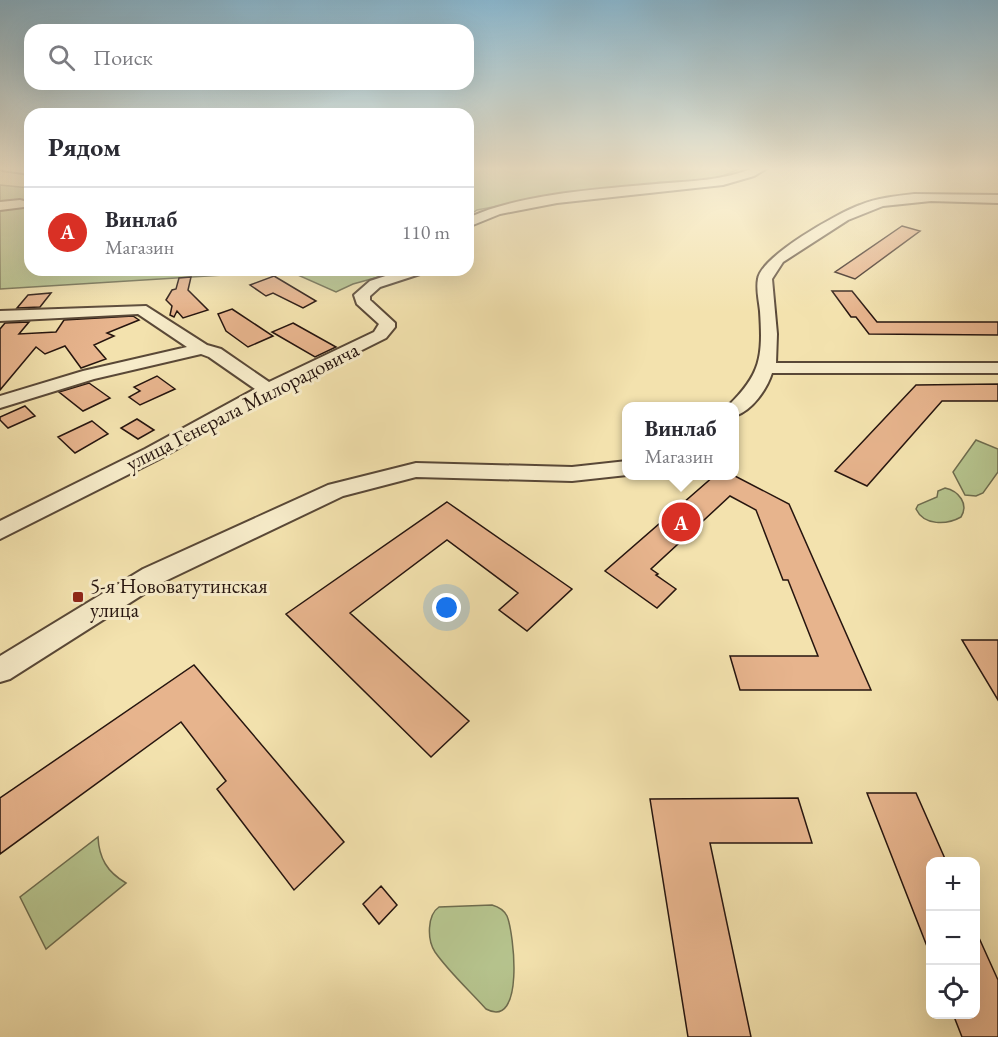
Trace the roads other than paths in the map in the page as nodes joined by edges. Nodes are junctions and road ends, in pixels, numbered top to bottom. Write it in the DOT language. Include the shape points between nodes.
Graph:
graph roads {
  1 [pos="490,215"];
  2 [pos="850,215"];
  3 [pos="474,221"];
  4 [pos="398,276"];
  5 [pos="0,316"];
  6 [pos="201,349"];
  7 [pos="768,368"];
  8 [pos="998,368"];
  9 [pos="268,390"];
  10 [pos="0,402"];
  11 [pos="739,406"];
  12 [pos="622,469"];
  13 [pos="0,531"];
  14 [pos="0,670"];
  1 -- 3 [label="street"];
  2 -- 7 [label="street" via="778,259 768,271"];
  4 -- 9 [label="street, улица Генерала Милорадовича" via="364,292 363,301 387,323 380,335"];
  5 -- 6 [label="street" via="141,309"];
  6 -- 9 [label="street" via="215,353"];
  6 -- 10 [label="street" via="89,375"];
  7 -- 8 [label="street"];
  7 -- 11 [label="street"];
  9 -- 13 [label="street, улица Генерала Милорадовича"];
  12 -- 14 [label="street" via="572,474 416,470 336,490 152,576"];
}
